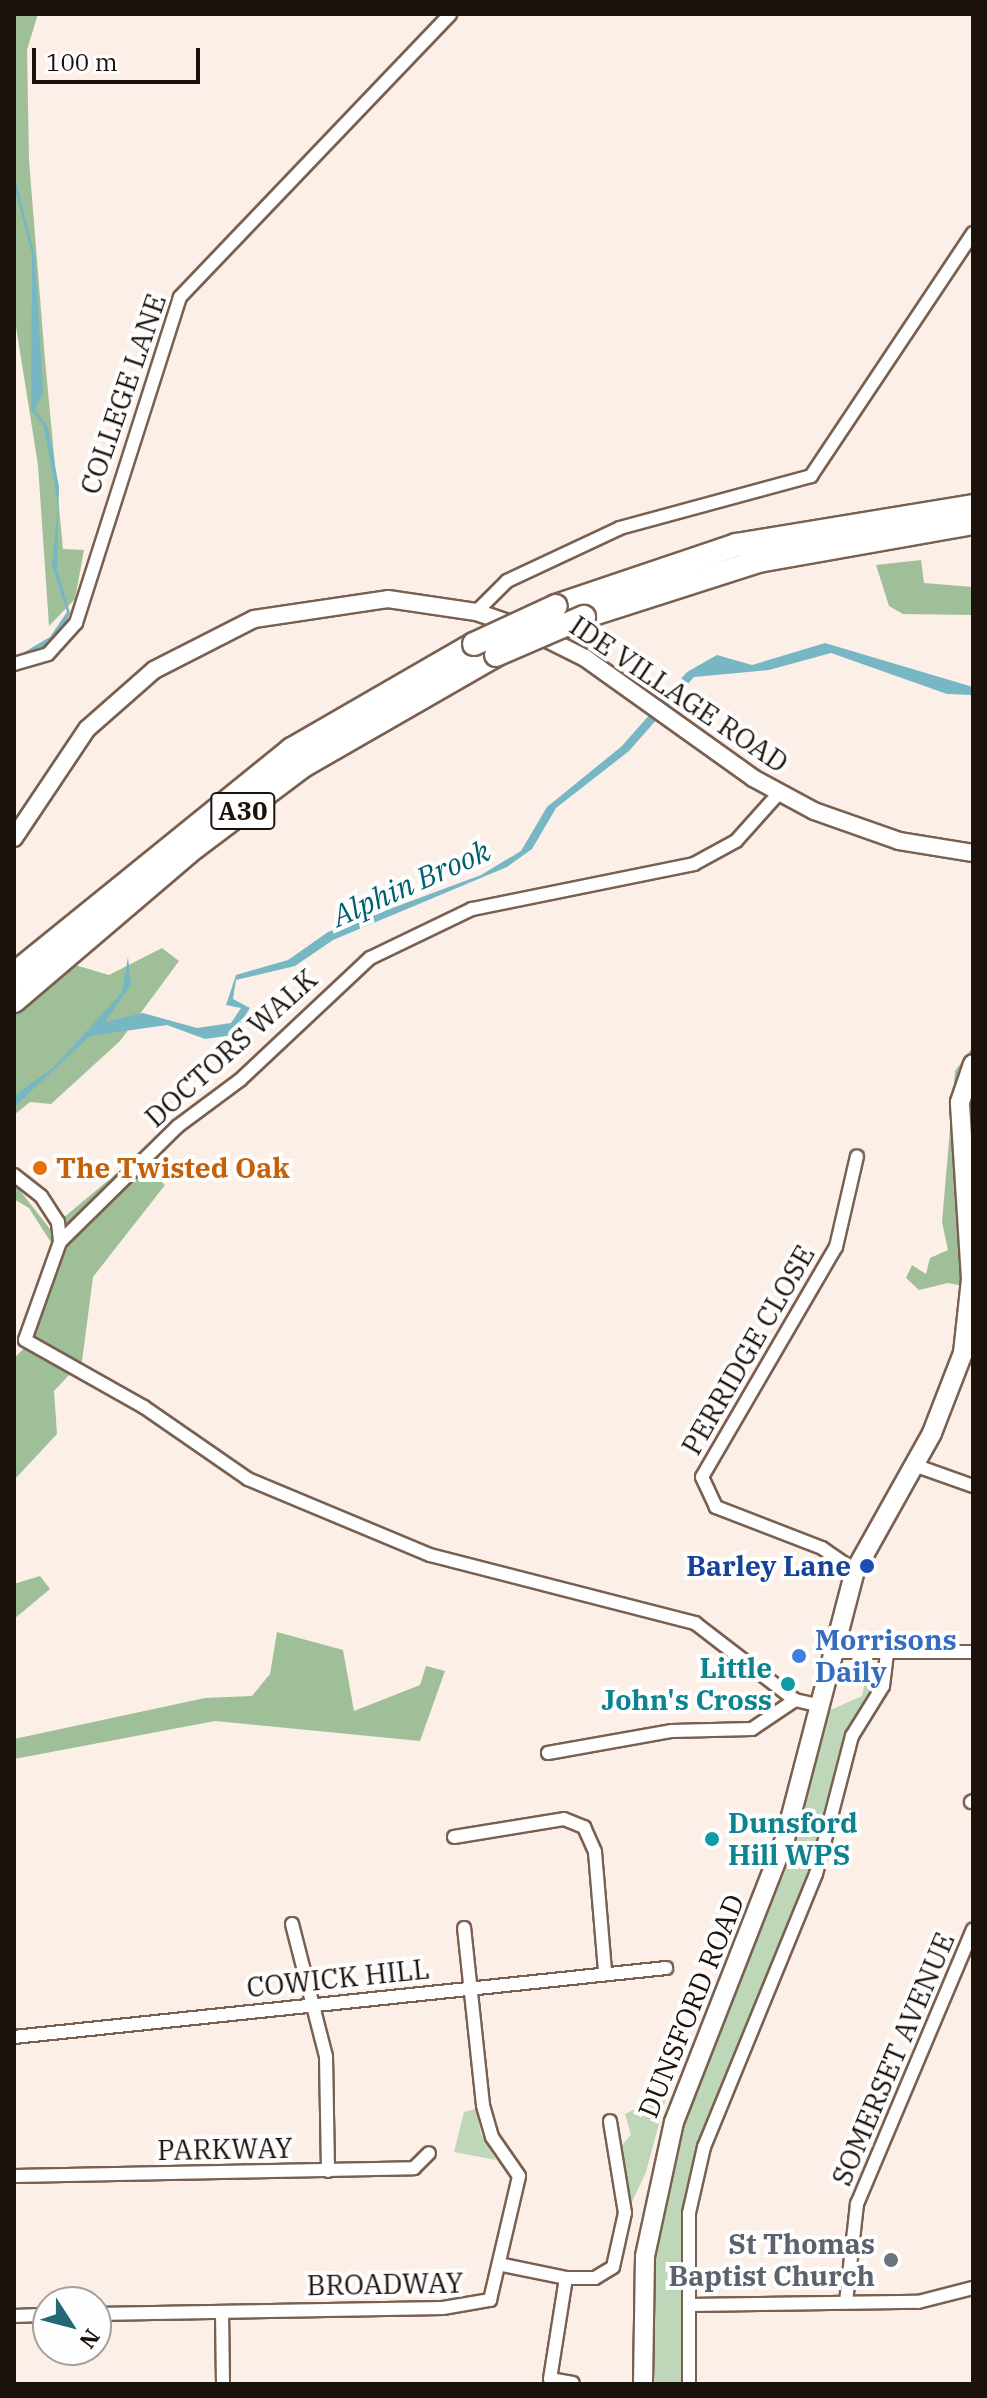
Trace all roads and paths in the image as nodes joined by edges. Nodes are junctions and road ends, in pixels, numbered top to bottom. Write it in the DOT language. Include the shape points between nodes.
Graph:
graph roads {
  1 [pos="450,14"];
  2 [pos="973,233"];
  3 [pos="973,506"];
  4 [pos="973,523"];
  5 [pos="476,612"];
  6 [pos="14,664"];
  7 [pos="779,793"];
  8 [pos="14,838"];
  9 [pos="973,853"];
  10 [pos="14,974"];
  11 [pos="14,1001"];
  12 [pos="973,1064"];
  13 [pos="857,1156"];
  14 [pos="14,1175"];
  15 [pos="58,1222"];
  16 [pos="77,1226"];
  17 [pos="971,1230"];
  18 [pos="60,1242"];
  19 [pos="969,1337"];
  20 [pos="25,1340"];
  21 [pos="14,1350"];
  22 [pos="914,1465"];
  23 [pos="973,1486"];
  24 [pos="855,1571"];
  25 [pos="829,1652"];
  26 [pos="973,1652"];
  27 [pos="887,1655"];
  28 [pos="795,1700"];
  29 [pos="816,1705"];
  30 [pos="548,1753"];
  31 [pos="454,1837"];
  32 [pos="292,1924"];
  33 [pos="464,1928"];
  34 [pos="972,1937"];
  35 [pos="666,1968"];
  36 [pos="605,1972"];
  37 [pos="472,1988"];
  38 [pos="315,2005"];
  39 [pos="14,2037"];
  40 [pos="610,2121"];
  41 [pos="429,2153"];
  42 [pos="328,2171"];
  43 [pos="14,2176"];
  44 [pos="503,2265"];
  45 [pos="566,2278"];
  46 [pos="973,2288"];
  47 [pos="846,2302"];
  48 [pos="689,2305"];
  49 [pos="222,2312"];
  50 [pos="112,2314"];
  51 [pos="544,2381"];
  52 [pos="573,2383"];
  53 [pos="223,2384"];
  54 [pos="643,2384"];
  55 [pos="689,2384"];
  1 -- 6 [label="street, COLLEGE LANE" via="180,297 76,623 48,654"];
  2 -- 5 [label="street" via="811,476 620,528 507,581"];
  3 -- 10 [label="highway, A30, bridge" via="736,545 556,606 474,644 292,749"];
  4 -- 11 [label="highway, A30, bridge" via="743,565 584,617 496,655 303,766 195,847"];
  5 -- 7 [label="street, IDE VILLAGE ROAD" via="556,642"];
  5 -- 8 [label="street, IDE VILLAGE ROAD" via="351,600 283,611 213,637 154,670 87,729"];
  7 -- 9 [label="street, IDE VILLAGE ROAD" via="856,828"];
  7 -- 16 [label="street, DOCTORS WALK" via="736,841 673,872 472,909 402,937 178,1126"];
  12 -- 17 [label="main road, DUNSFORD ROAD" via="960,1102"];
  13 -- 24 [label="street, PERRIDGE CLOSE" via="836,1247 702,1477 716,1507 822,1548"];
  14 -- 15 [label="street"];
  15 -- 16 [label="street"];
  15 -- 18 [label="street"];
  16 -- 18 [label="street, DOCTORS WALK"];
  17 -- 19 [label="main road, DUNSFORD ROAD"];
  18 -- 20 [label="street"];
  19 -- 22 [label="main road, DUNSFORD ROAD" via="954,1383"];
  20 -- 21 [label="street"];
  20 -- 28 [label="street" via="155,1414 248,1479 430,1555 695,1623"];
  22 -- 23 [label="street"];
  22 -- 24 [label="main road, DUNSFORD ROAD"];
  24 -- 25 [label="main road, DUNSFORD ROAD"];
  25 -- 27 [label="street"];
  25 -- 29 [label="main road, DUNSFORD ROAD"];
  26 -- 27 [label="street"];
  27 -- 48 [label="street" via="883,1686 852,1736 816,1874 704,2147 689,2213"];
  28 -- 29 [label="street"];
  28 -- 30 [label="street" via="752,1729 672,1731"];
  29 -- 54 [label="main road, DUNSFORD ROAD" via="785,1839 662,2161 645,2256"];
  31 -- 36 [label="street" via="475,1839 564,1819 584,1827 595,1852"];
  32 -- 38 [label="street"];
  33 -- 37 [label="street, BROADWAY"];
  34 -- 47 [label="street, SOMERSET AVENUE" via="857,2204"];
  35 -- 36 [label="street, COWICK HILL"];
  36 -- 37 [label="street, COWICK HILL"];
  37 -- 38 [label="street, COWICK HILL"];
  37 -- 44 [label="street, BROADWAY" via="488,2124 519,2176"];
  38 -- 39 [label="street, COWICK HILL"];
  38 -- 42 [label="street" via="326,2056"];
  40 -- 45 [label="street" via="625,2213 622,2246 607,2273"];
  41 -- 42 [label="street, PARKWAY" via="414,2168"];
  42 -- 43 [label="street, PARKWAY"];
  44 -- 45 [label="street"];
  44 -- 49 [label="street, BROADWAY" via="495,2294 478,2306"];
  45 -- 51 [label="street"];
  46 -- 47 [label="street" via="918,2302"];
  47 -- 48 [label="street"];
  48 -- 55 [label="street"];
  49 -- 50 [label="street, BROADWAY"];
  49 -- 53 [label="street"];
  51 -- 52 [label="street"];
}
